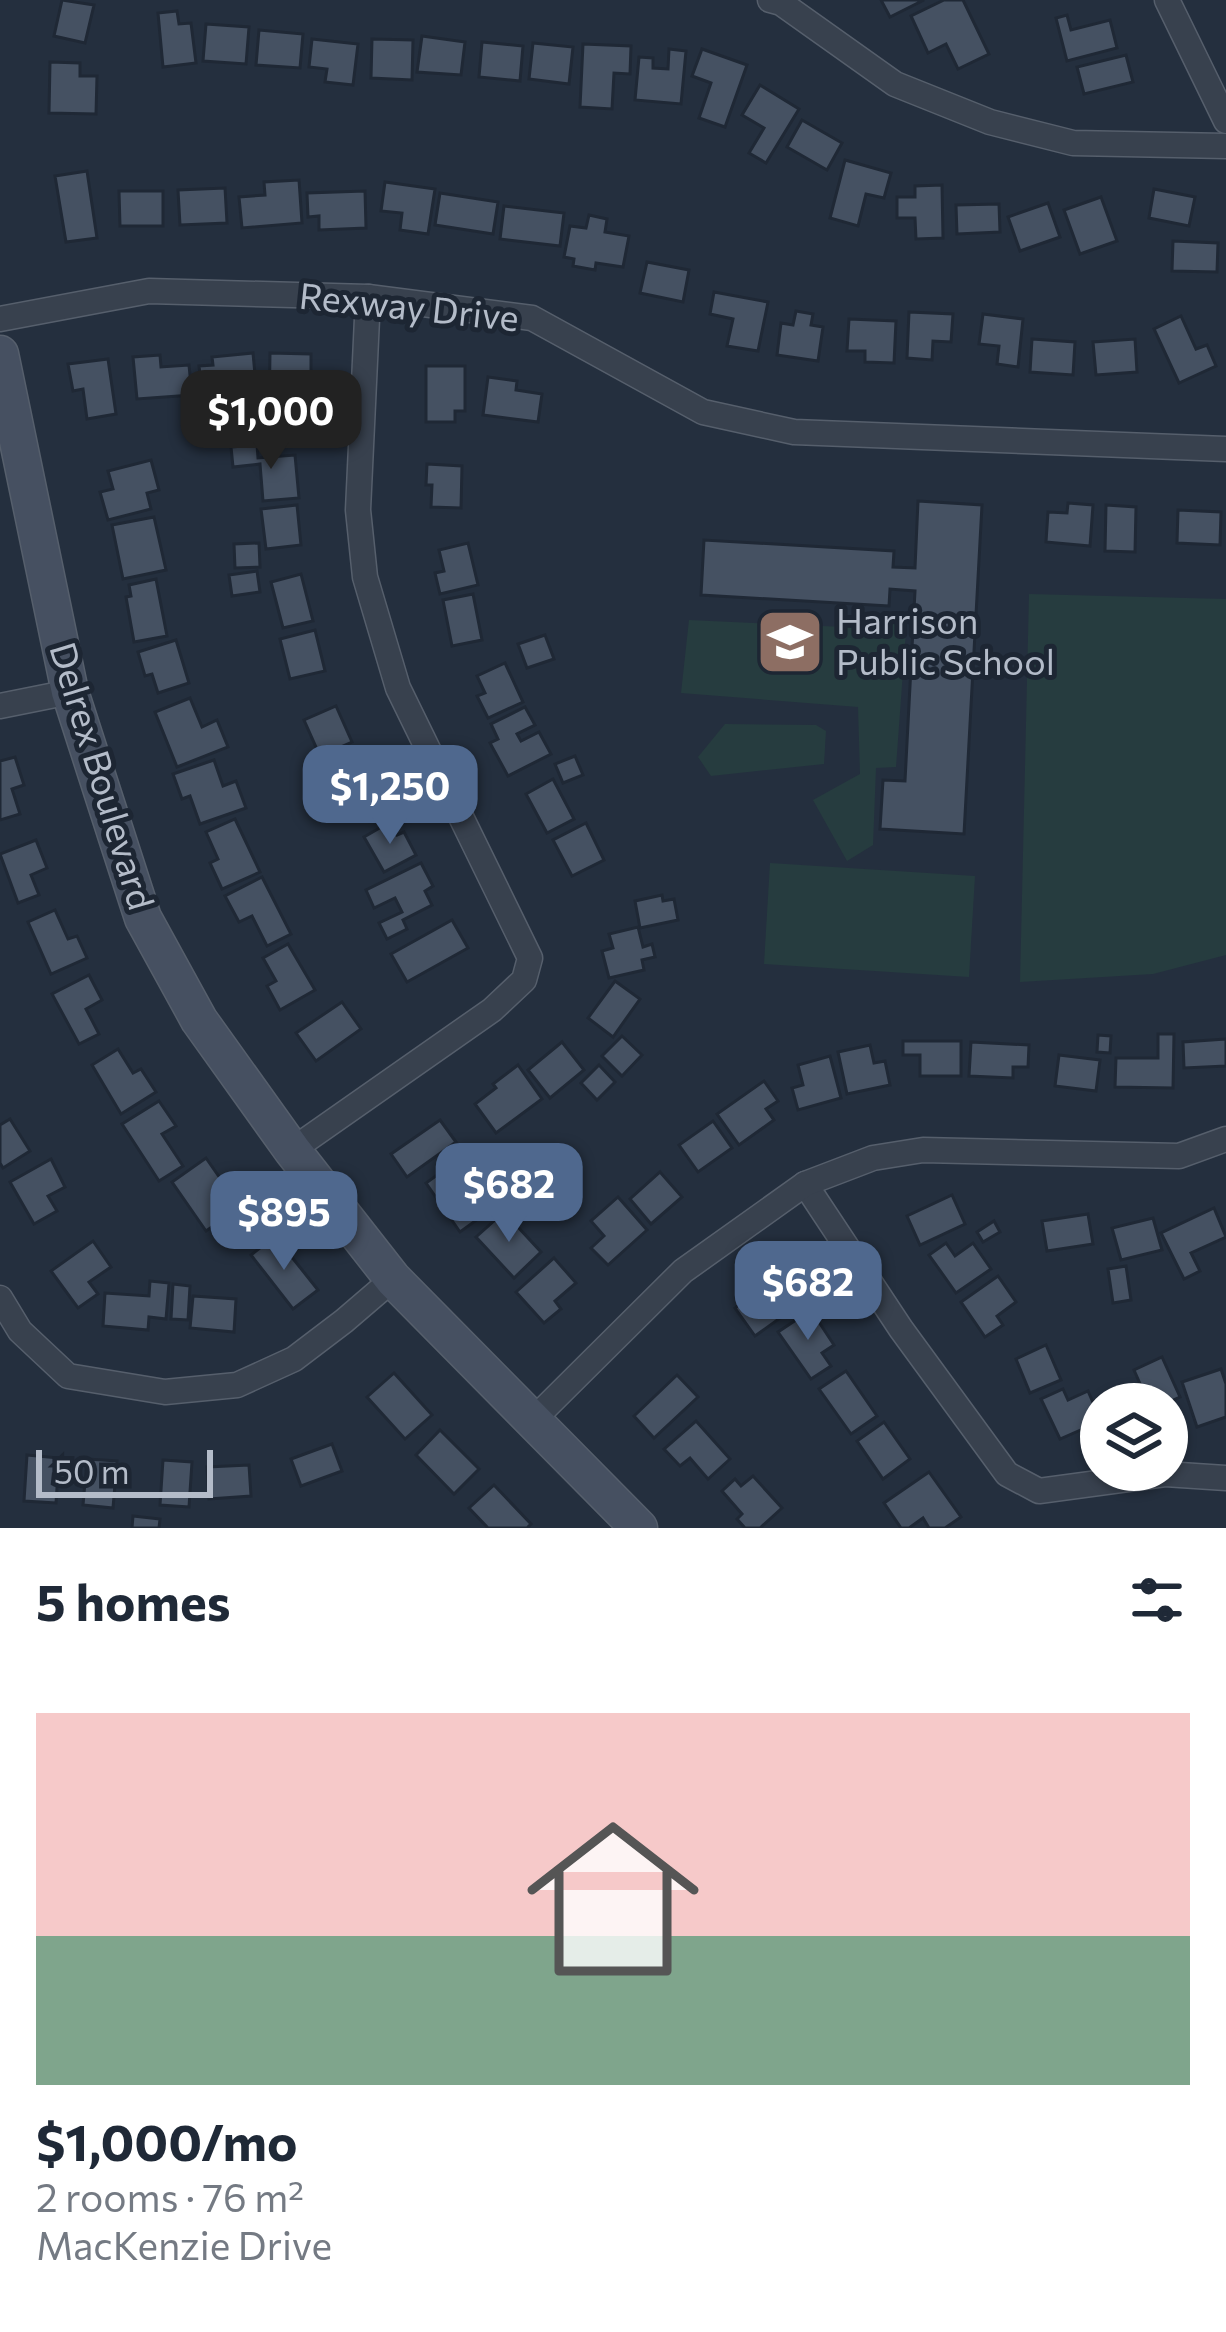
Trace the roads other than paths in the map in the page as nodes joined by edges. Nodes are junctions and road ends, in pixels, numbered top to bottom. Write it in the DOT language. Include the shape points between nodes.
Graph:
graph roads {
  1 [pos="1167,0"];
  2 [pos="777,1"];
  3 [pos="1226,121"];
  4 [pos="1226,146"];
  5 [pos="368,297"];
  6 [pos="0,319"];
  7 [pos="0,354"];
  8 [pos="1226,449"];
  9 [pos="70,692"];
  10 [pos="0,706"];
  11 [pos="1226,1139"];
  12 [pos="292,1150"];
  13 [pos="805,1184"];
  14 [pos="393,1279"];
  15 [pos="0,1298"];
  16 [pos="532,1420"];
  17 [pos="1226,1478"];
  18 [pos="639,1528"];
  1 -- 3 [label="street"];
  2 -- 4 [label="street" via="896,83 990,122 1073,143"];
  5 -- 6 [label="street, Rexway Drive" via="149,292"];
  5 -- 8 [label="street, Rexway Drive" via="532,318 703,412 794,432"];
  5 -- 12 [label="street" via="358,510 365,577 398,688 530,958 524,980 493,1010"];
  7 -- 9 [label="street, Delrex Boulevard"];
  9 -- 10 [label="street"];
  9 -- 12 [label="street, Delrex Boulevard" via="142,918 200,1020"];
  11 -- 13 [label="street" via="1179,1156 922,1150 872,1158"];
  12 -- 14 [label="street, Delrex Boulevard"];
  13 -- 16 [label="street" via="683,1270"];
  13 -- 17 [label="street" via="1007,1474 1039,1491 1165,1474"];
  14 -- 15 [label="street" via="294,1359 237,1385 165,1391 68,1376 20,1331"];
  14 -- 16 [label="street, Delrex Boulevard"];
  16 -- 18 [label="street, Delrex Boulevard"];
}
